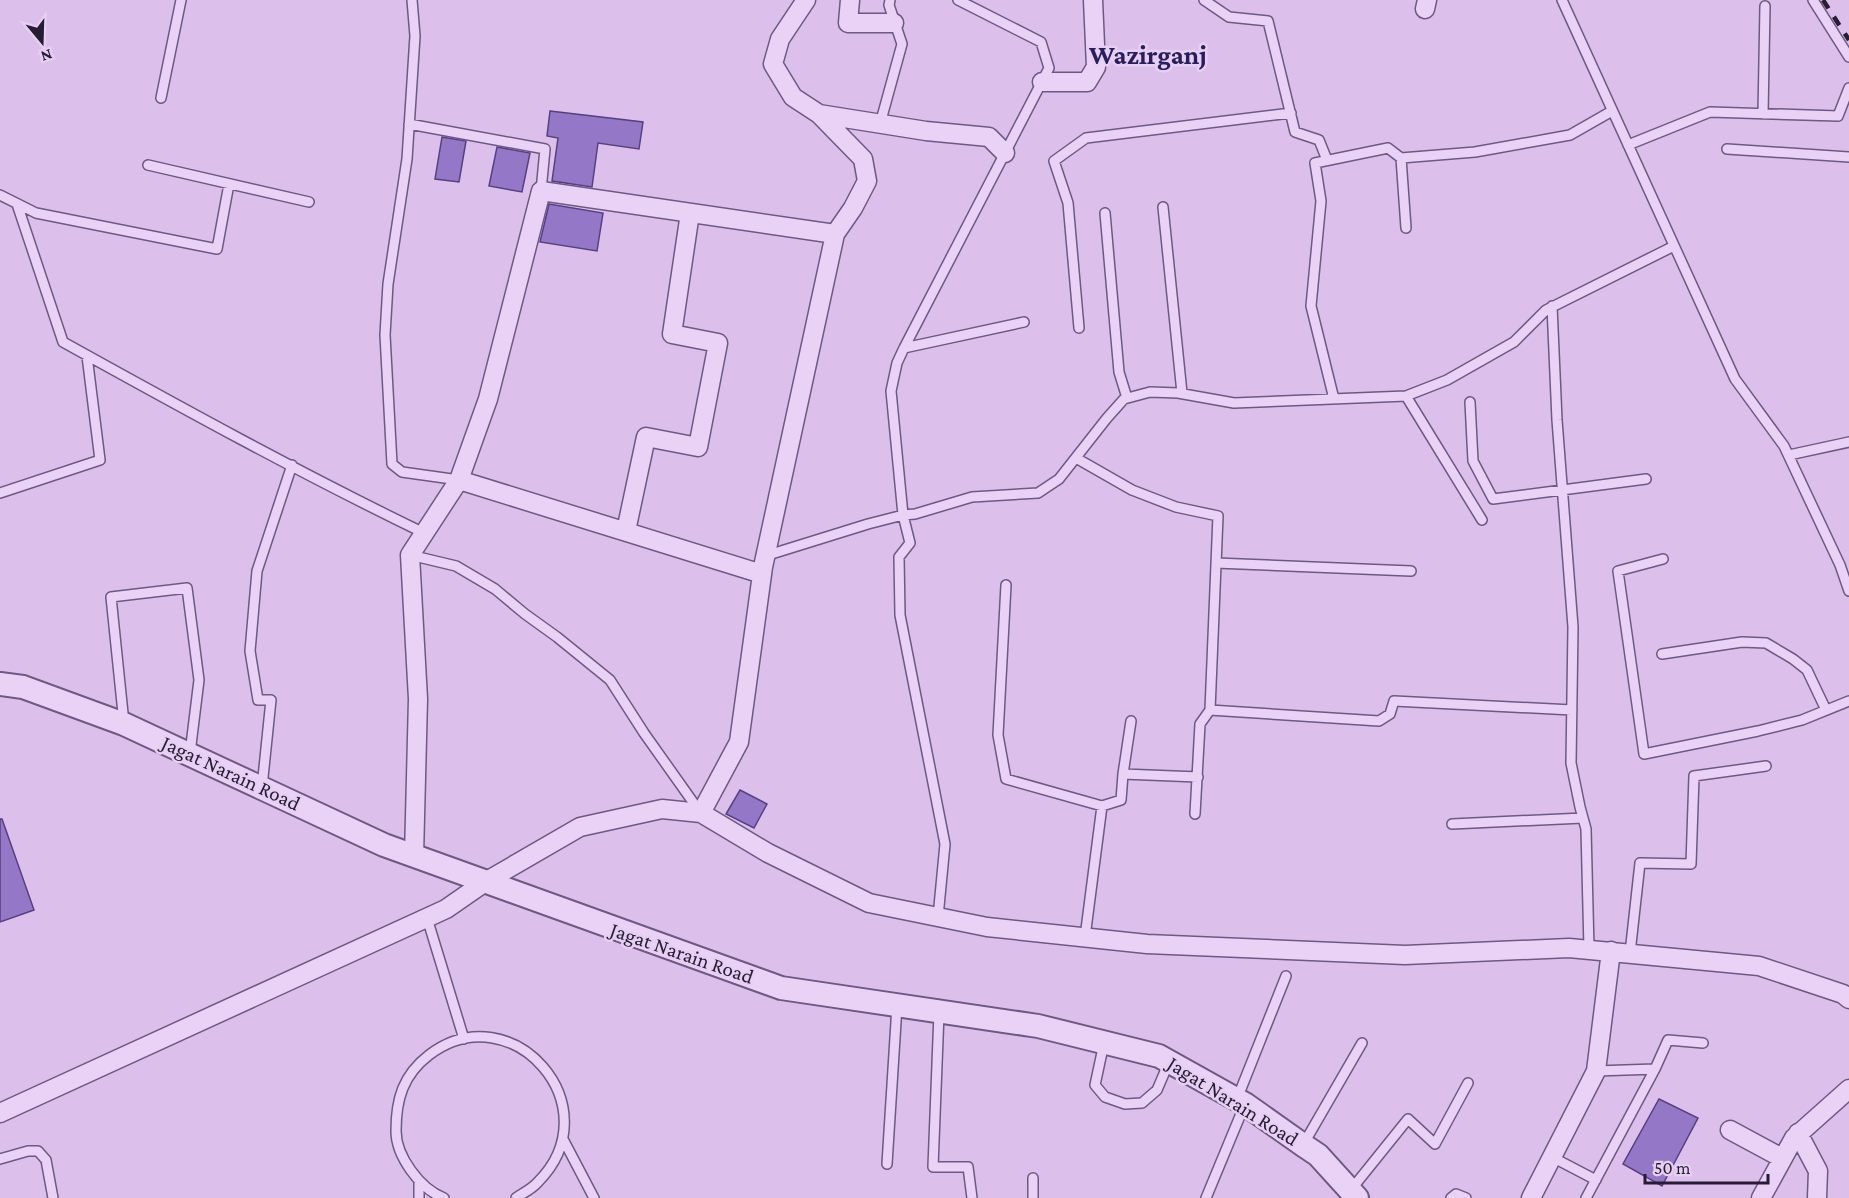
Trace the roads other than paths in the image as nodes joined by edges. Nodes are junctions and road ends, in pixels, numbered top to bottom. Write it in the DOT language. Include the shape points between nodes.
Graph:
graph roads {
  1 [pos="181,0"];
  2 [pos="412,0"];
  3 [pos="806,0"];
  4 [pos="849,0"];
  5 [pos="890,0"];
  6 [pos="958,0"];
  7 [pos="1093,0"];
  8 [pos="1204,0"];
  9 [pos="1562,0"];
  10 [pos="1813,0"];
  11 [pos="1765,6"];
  12 [pos="894,23"];
  13 [pos="1849,57"];
  14 [pos="1042,82"];
  15 [pos="1849,88"];
  16 [pos="161,98"];
  17 [pos="1612,111"];
  18 [pos="1291,113"];
  19 [pos="819,114"];
  20 [pos="1763,114"];
  21 [pos="409,124"];
  22 [pos="880,124"];
  23 [pos="1628,144"];
  24 [pos="1727,148"];
  25 [pos="1005,153"];
  26 [pos="1849,157"];
  27 [pos="1401,158"];
  28 [pos="1327,160"];
  29 [pos="148,165"];
  30 [pos="229,183"];
  31 [pos="541,191"];
  32 [pos="0,195"];
  33 [pos="309,202"];
  34 [pos="17,204"];
  35 [pos="1163,207"];
  36 [pos="690,213"];
  37 [pos="1105,213"];
  38 [pos="1406,228"];
  39 [pos="835,234"];
  40 [pos="1674,246"];
  41 [pos="1552,306"];
  42 [pos="1024,322"];
  43 [pos="1079,328"];
  44 [pos="903,348"];
  45 [pos="87,356"];
  46 [pos="1182,393"];
  47 [pos="1406,396"];
  48 [pos="1127,398"];
  49 [pos="1334,399"];
  50 [pos="1470,402"];
  51 [pos="1849,442"];
  52 [pos="1789,455"];
  53 [pos="1076,458"];
  54 [pos="292,465"];
  55 [pos="1646,478"];
  56 [pos="459,480"];
  57 [pos="1563,490"];
  58 [pos="0,493"];
  59 [pos="903,515"];
  60 [pos="1482,520"];
  61 [pos="626,531"];
  62 [pos="424,533"];
  63 [pos="410,555"];
  64 [pos="1663,559"];
  65 [pos="1216,562"];
  66 [pos="764,565"];
  67 [pos="1411,571"];
  68 [pos="1006,585"];
  69 [pos="1849,591"];
  70 [pos="1662,654"];
  71 [pos="0,684"];
  72 [pos="1849,701"];
  73 [pos="1210,710"];
  74 [pos="1572,710"];
  75 [pos="1826,710"];
  76 [pos="1131,721"];
  77 [pos="124,724"];
  78 [pos="190,753"];
  79 [pos="1766,766"];
  80 [pos="1123,774"];
  81 [pos="1198,777"];
  82 [pos="262,787"];
  83 [pos="1102,806"];
  84 [pos="701,813"];
  85 [pos="1195,814"];
  86 [pos="1583,818"];
  87 [pos="1452,824"];
  88 [pos="414,856"];
  89 [pos="484,882"];
  90 [pos="938,917"];
  91 [pos="428,918"];
  92 [pos="1085,938"];
  93 [pos="1589,949"];
  94 [pos="1611,951"];
  95 [pos="1630,953"];
  96 [pos="1287,976"];
  97 [pos="1849,999"];
  98 [pos="897,1004"];
  99 [pos="939,1010"];
  100 [pos="464,1039"];
  101 [pos="1104,1042"];
  102 [pos="1362,1042"];
  103 [pos="1702,1043"];
  104 [pos="1169,1062"];
  105 [pos="1655,1069"];
  106 [pos="1596,1071"];
  107 [pos="1468,1083"];
  108 [pos="1849,1089"];
  109 [pos="1241,1102"];
  110 [pos="0,1113"];
  111 [pos="1730,1130"];
  112 [pos="1798,1133"];
  113 [pos="562,1139"];
  114 [pos="1304,1145"];
  115 [pos="1552,1157"];
  116 [pos="1782,1158"];
  117 [pos="0,1159"];
  118 [pos="887,1164"];
  119 [pos="1033,1178"];
  120 [pos="1596,1180"];
  121 [pos="419,1181"];
  122 [pos="1354,1194"];
  123 [pos="53,1198"];
  124 [pos="419,1198"];
  125 [pos="444,1198"];
  126 [pos="516,1198"];
  127 [pos="594,1198"];
  128 [pos="972,1198"];
  129 [pos="1033,1198"];
  130 [pos="1206,1198"];
  131 [pos="1451,1198"];
  132 [pos="1466,1198"];
  133 [pos="1531,1198"];
  134 [pos="1586,1198"];
  135 [pos="1761,1198"];
  136 [pos="1817,1198"];
  1 -- 16 [label="lane"];
  2 -- 21 [label="lane" via="415,36"];
  3 -- 19 [label="street" via="780,39 773,64 793,97"];
  4 -- 12 [label="street" via="848,23"];
  5 -- 12 [label="lane"];
  6 -- 14 [label="lane" via="1041,42 1049,68"];
  7 -- 14 [label="street" via="1096,67 1087,82"];
  8 -- 18 [label="lane" via="1229,17 1269,21"];
  9 -- 17 [label="lane"];
  10 -- 13 [label="lane"];
  11 -- 20 [label="lane"];
  12 -- 22 [label="lane" via="902,44"];
  14 -- 25 [label="lane"];
  15 -- 20 [label="lane" via="1838,116"];
  17 -- 23 [label="lane"];
  17 -- 27 [label="lane" via="1570,135 1476,152"];
  18 -- 28 [label="lane" via="1295,132 1319,140"];
  18 -- 43 [label="lane" via="1086,138 1054,160 1068,203"];
  19 -- 22 [label="street"];
  19 -- 39 [label="street" via="863,159 867,181"];
  20 -- 23 [label="lane" via="1710,112"];
  21 -- 31 [label="lane" via="545,149"];
  21 -- 56 [label="lane" via="385,335 392,464 402,472"];
  22 -- 25 [label="street" via="989,137"];
  23 -- 40 [label="lane"];
  24 -- 26 [label="lane"];
  25 -- 44 [label="lane"];
  27 -- 28 [label="lane" via="1388,148"];
  27 -- 38 [label="lane"];
  28 -- 49 [label="lane" via="1315,162 1321,201 1311,306"];
  29 -- 30 [label="lane"];
  30 -- 33 [label="lane"];
  30 -- 34 [label="lane" via="217,249 36,213"];
  31 -- 36 [label="street"];
  31 -- 56 [label="street" via="488,399"];
  32 -- 34 [label="lane"];
  34 -- 45 [label="lane" via="63,342"];
  35 -- 46 [label="lane"];
  36 -- 39 [label="street"];
  36 -- 61 [label="street" via="672,334 718,344 698,447 646,437"];
  37 -- 48 [label="lane" via="1119,372"];
  39 -- 66 [label="street"];
  40 -- 41 [label="lane"];
  40 -- 52 [label="lane" via="1735,379"];
  41 -- 47 [label="lane" via="1514,342 1447,380"];
  41 -- 57 [label="lane"];
  42 -- 44 [label="lane"];
  44 -- 59 [label="lane" via="891,391"];
  45 -- 54 [label="lane"];
  45 -- 58 [label="lane" via="100,460"];
  46 -- 48 [label="lane" via="1150,392"];
  46 -- 49 [label="lane" via="1234,403"];
  47 -- 49 [label="lane"];
  47 -- 60 [label="lane"];
  48 -- 53 [label="lane"];
  50 -- 57 [label="lane" via="1473,461 1492,499"];
  51 -- 52 [label="lane"];
  52 -- 69 [label="lane"];
  53 -- 59 [label="lane" via="1059,479 1038,494 972,497"];
  53 -- 65 [label="lane" via="1132,490 1176,507 1218,516"];
  54 -- 62 [label="lane"];
  54 -- 82 [label="lane" via="257,571 250,651 258,700 271,700"];
  55 -- 57 [label="lane"];
  56 -- 61 [label="street"];
  56 -- 62 [label="street"];
  57 -- 74 [label="lane" via="1573,627"];
  59 -- 66 [label="lane" via="868,524"];
  59 -- 90 [label="lane" via="910,543 898,557 900,615 945,844"];
  61 -- 66 [label="street"];
  62 -- 63 [label="street"];
  63 -- 84 [label="lane" via="456,566 495,589 610,680"];
  63 -- 88 [label="street" via="418,699"];
  64 -- 75 [label="lane" via="1618,571 1644,754 1758,731"];
  65 -- 67 [label="lane"];
  65 -- 73 [label="lane"];
  66 -- 84 [label="street" via="739,742"];
  68 -- 83 [label="lane" via="998,735 1006,779"];
  70 -- 75 [label="lane" via="1742,642 1766,643 1807,670"];
  71 -- 77 [label="street, Jagat Narain Road" via="23,687"];
  72 -- 75 [label="lane"];
  73 -- 74 [label="lane" via="1379,721 1390,714 1394,700"];
  73 -- 81 [label="lane" via="1200,724"];
  74 -- 86 [label="lane" via="1571,763"];
  76 -- 80 [label="lane"];
  77 -- 78 [label="street, Jagat Narain Road"];
  77 -- 78 [label="lane" via="111,597 187,588 199,680"];
  78 -- 82 [label="street, Jagat Narain Road"];
  79 -- 95 [label="lane" via="1694,776 1691,864 1640,863"];
  80 -- 81 [label="lane"];
  80 -- 83 [label="lane" via="1121,800"];
  81 -- 85 [label="lane"];
  82 -- 88 [label="street, Jagat Narain Road"];
  83 -- 92 [label="lane"];
  84 -- 89 [label="street" via="662,808 580,827"];
  84 -- 90 [label="street" via="768,853 869,903"];
  86 -- 87 [label="lane"];
  86 -- 93 [label="lane"];
  88 -- 89 [label="street, Jagat Narain Road"];
  89 -- 91 [label="street"];
  89 -- 98 [label="street, Jagat Narain Road" via="781,988"];
  90 -- 92 [label="street"];
  91 -- 100 [label="lane"];
  91 -- 110 [label="street"];
  92 -- 93 [label="street" via="1405,955"];
  93 -- 94 [label="street"];
  94 -- 95 [label="street"];
  94 -- 106 [label="street"];
  95 -- 97 [label="street" via="1760,966"];
  96 -- 109 [label="lane"];
  98 -- 99 [label="street, Jagat Narain Road"];
  98 -- 118 [label="lane"];
  99 -- 101 [label="street, Jagat Narain Road" via="1038,1026"];
  99 -- 128 [label="lane" via="933,1167 968,1167"];
  100 -- 113 [label="lane" via="492,1038 518,1046 540,1062 556,1085 564,1111"];
  100 -- 121 [label="lane" via="439,1047 418,1063 403,1085 396,1110 396,1136 404,1160"];
  101 -- 104 [label="street, Jagat Narain Road"];
  101 -- 104 [label="lane" via="1095,1085 1105,1096 1125,1104 1142,1102 1157,1090"];
  102 -- 114 [label="lane"];
  103 -- 105 [label="lane" via="1668,1040"];
  104 -- 109 [label="street, Jagat Narain Road"];
  105 -- 106 [label="lane"];
  105 -- 120 [label="lane"];
  106 -- 115 [label="street"];
  107 -- 122 [label="lane" via="1435,1144 1408,1119"];
  108 -- 112 [label="street"];
  109 -- 114 [label="street, Jagat Narain Road"];
  109 -- 130 [label="lane"];
  111 -- 116 [label="street"];
  112 -- 116 [label="street"];
  112 -- 136 [label="street" via="1818,1171"];
  113 -- 126 [label="lane" via="554,1163 537,1184"];
  113 -- 127 [label="lane"];
  114 -- 122 [label="street, Jagat Narain Road"];
  115 -- 120 [label="lane"];
  115 -- 133 [label="street"];
  116 -- 135 [label="street"];
  117 -- 123 [label="lane" via="38,1151 46,1160"];
  119 -- 129 [label="lane"];
  120 -- 134 [label="lane"];
  121 -- 124 [label="lane"];
  121 -- 125 [label="lane"];
  131 -- 132 [label="lane" via="1456,1194"];
}
